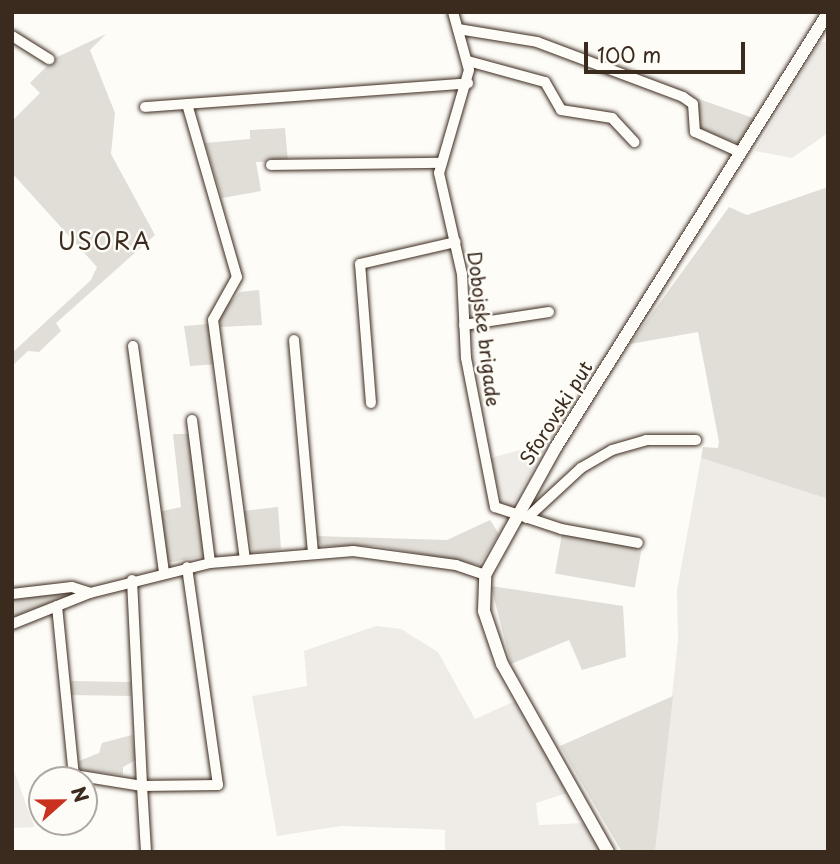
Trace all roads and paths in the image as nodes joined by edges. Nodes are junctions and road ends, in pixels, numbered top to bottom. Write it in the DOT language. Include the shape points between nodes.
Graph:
graph roads {
  1 [pos="453,12"];
  2 [pos="828,13"];
  3 [pos="458,29"];
  4 [pos="12,36"];
  5 [pos="49,59"];
  6 [pos="468,61"];
  7 [pos="468,83"];
  8 [pos="187,104"];
  9 [pos="145,107"];
  10 [pos="634,142"];
  11 [pos="742,153"];
  12 [pos="440,163"];
  13 [pos="271,165"];
  14 [pos="455,242"];
  15 [pos="549,313"];
  16 [pos="464,325"];
  17 [pos="294,340"];
  18 [pos="133,346"];
  19 [pos="371,403"];
  20 [pos="192,420"];
  21 [pos="696,440"];
  22 [pos="521,518"];
  23 [pos="638,542"];
  24 [pos="313,553"];
  25 [pos="245,559"];
  26 [pos="210,563"];
  27 [pos="187,567"];
  28 [pos="164,571"];
  29 [pos="485,575"];
  30 [pos="132,580"];
  31 [pos="90,593"];
  32 [pos="12,594"];
  33 [pos="57,606"];
  34 [pos="12,624"];
  35 [pos="142,786"];
  36 [pos="146,852"];
  37 [pos="608,852"];
  1 -- 3 [label="street"];
  2 -- 11 [label="street, Sforovski put"];
  3 -- 6 [label="street"];
  3 -- 11 [label="street" via="537,42 683,97 693,104 695,132"];
  4 -- 5 [label="street"];
  6 -- 7 [label="street"];
  6 -- 10 [label="street" via="545,82 561,110 611,118"];
  7 -- 8 [label="street"];
  7 -- 12 [label="street"];
  8 -- 9 [label="street"];
  8 -- 25 [label="street" via="237,277 213,320"];
  11 -- 22 [label="street, Sforovski put"];
  12 -- 13 [label="street"];
  12 -- 14 [label="street, Dobojske brigade"];
  14 -- 16 [label="street, Dobojske brigade"];
  14 -- 19 [label="street" via="360,264"];
  15 -- 16 [label="street"];
  16 -- 22 [label="street, Dobojske brigade" via="495,508"];
  17 -- 24 [label="street"];
  18 -- 28 [label="street"];
  20 -- 26 [label="street"];
  21 -- 22 [label="street" via="646,440 612,450 573,474"];
  22 -- 23 [label="street"];
  22 -- 29 [label="street, Sforovski put"];
  24 -- 25 [label="street"];
  24 -- 29 [label="street" via="411,557"];
  25 -- 26 [label="street"];
  26 -- 27 [label="street"];
  27 -- 28 [label="street"];
  27 -- 35 [label="street" via="218,785"];
  28 -- 30 [label="street"];
  29 -- 37 [label="street, Sforovski put" via="484,611 502,663"];
  30 -- 31 [label="street"];
  30 -- 35 [label="street"];
  31 -- 32 [label="street" via="72,587"];
  31 -- 33 [label="street"];
  33 -- 34 [label="street"];
  33 -- 35 [label="street" via="74,775"];
  35 -- 36 [label="street"];
}
